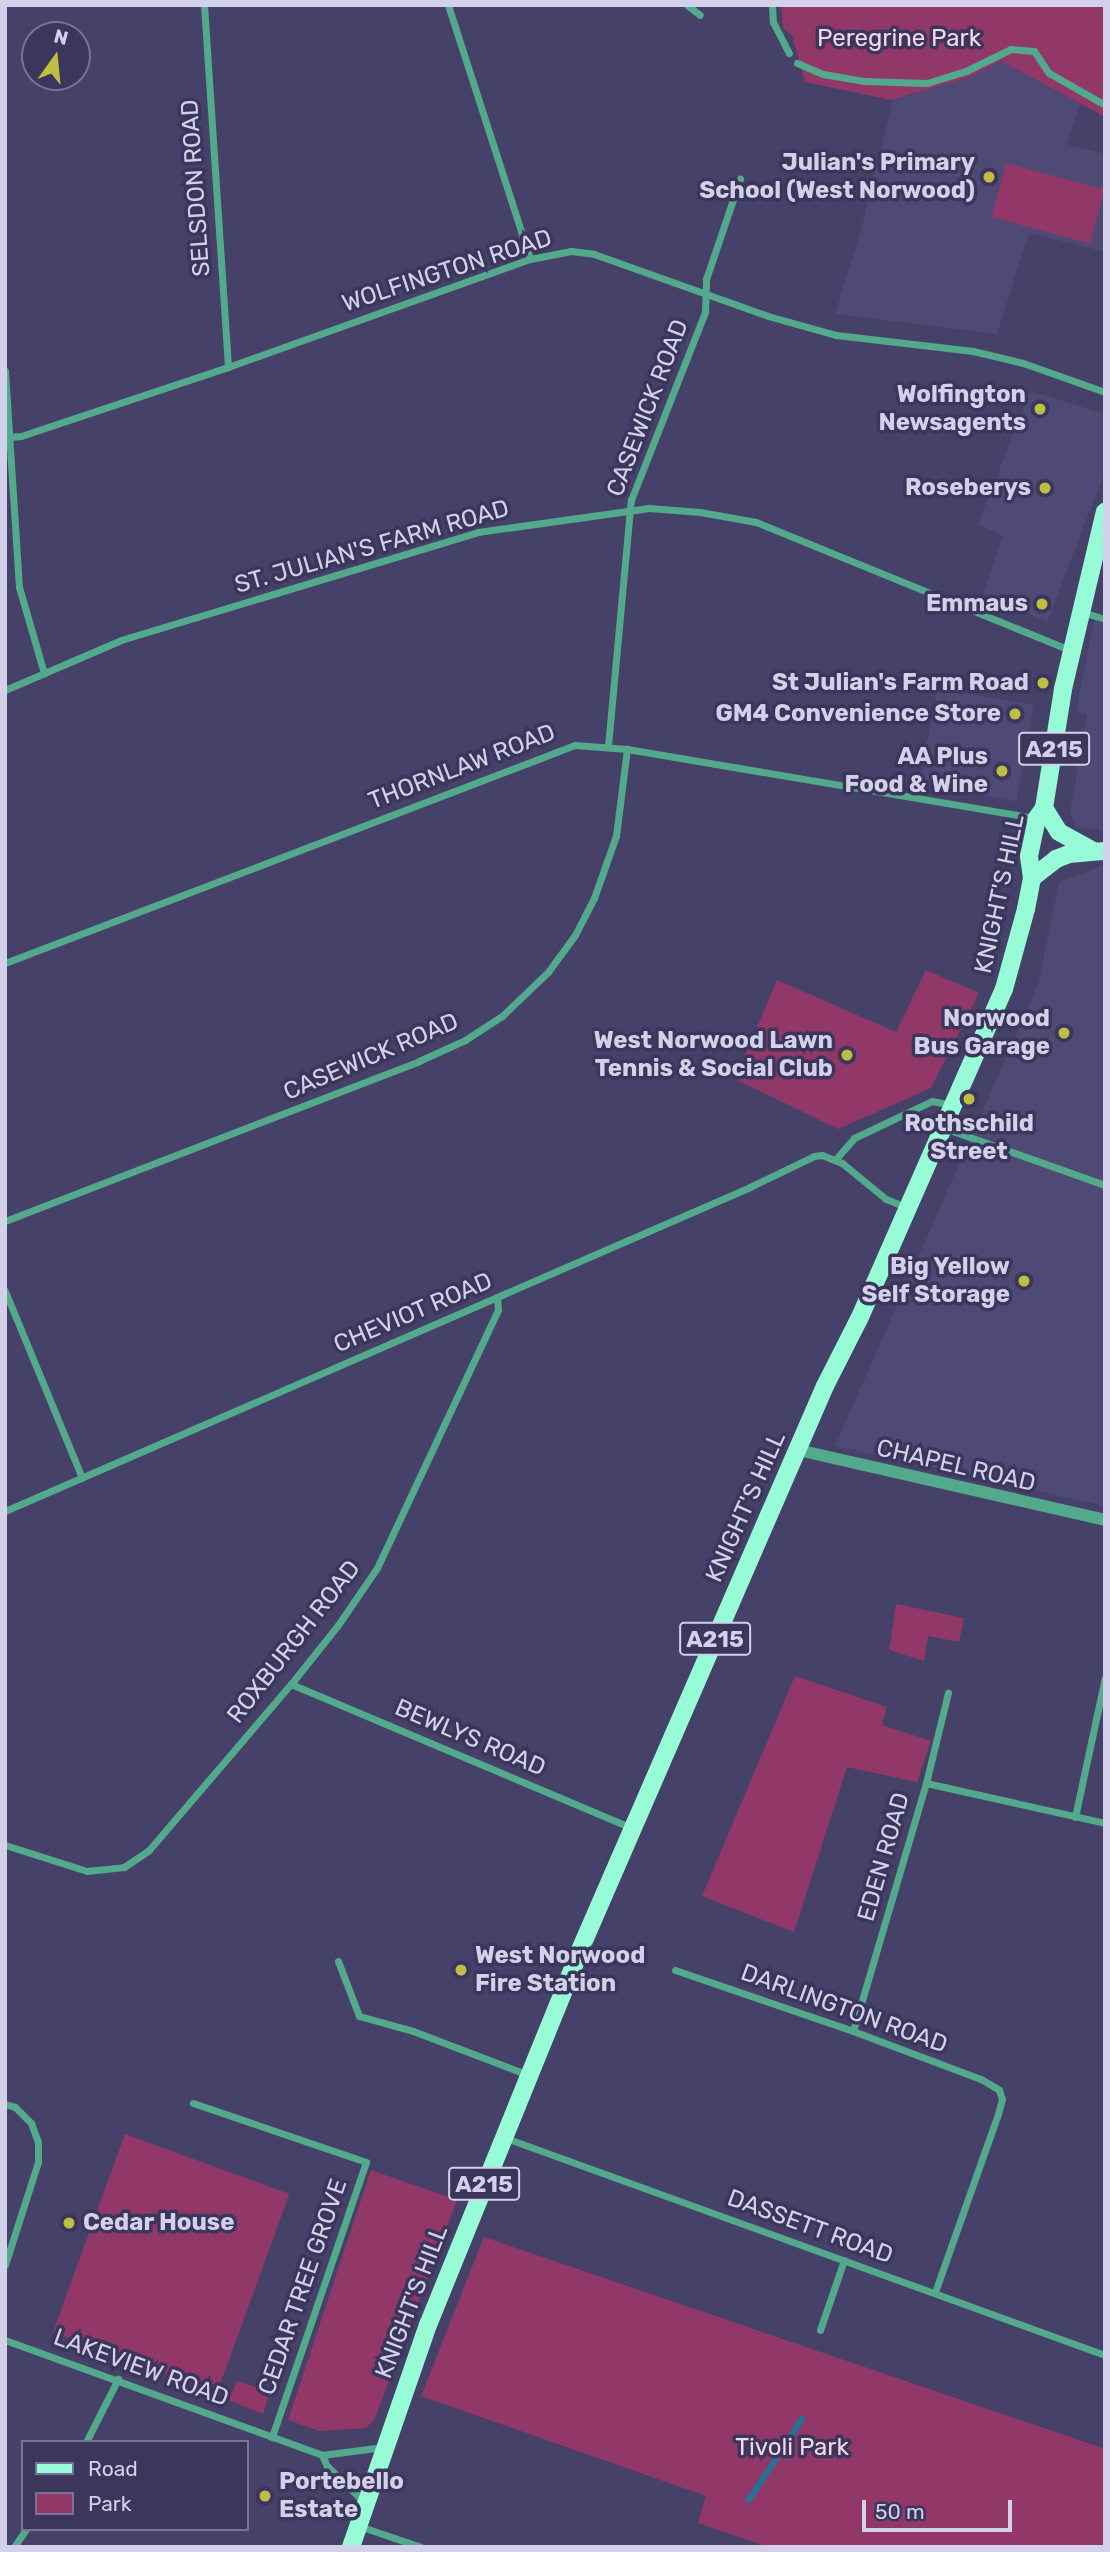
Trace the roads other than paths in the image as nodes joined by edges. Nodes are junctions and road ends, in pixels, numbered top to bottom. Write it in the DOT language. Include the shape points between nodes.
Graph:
graph roads {
  1 [pos="204,5"];
  2 [pos="448,5"];
  3 [pos="687,5"];
  4 [pos="772,5"];
  5 [pos="700,15"];
  6 [pos="789,53"];
  7 [pos="797,63"];
  8 [pos="1105,105"];
  9 [pos="740,179"];
  10 [pos="530,259"];
  11 [pos="704,293"];
  12 [pos="228,367"];
  13 [pos="5,371"];
  14 [pos="1105,392"];
  15 [pos="9,437"];
  16 [pos="629,511"];
  17 [pos="1105,512"];
  18 [pos="1081,612"];
  19 [pos="1105,619"];
  20 [pos="1073,651"];
  21 [pos="44,673"];
  22 [pos="5,691"];
  23 [pos="608,746"];
  24 [pos="628,749"];
  25 [pos="1040,813"];
  26 [pos="1098,851"];
  27 [pos="1032,878"];
  28 [pos="5,963"];
  29 [pos="953,1105"];
  30 [pos="944,1128"];
  31 [pos="835,1160"];
  32 [pos="1105,1185"];
  33 [pos="909,1208"];
  34 [pos="5,1221"];
  35 [pos="5,1291"];
  36 [pos="497,1297"];
  37 [pos="798,1450"];
  38 [pos="82,1478"];
  39 [pos="5,1511"];
  40 [pos="1105,1520"];
  41 [pos="1105,1677"];
  42 [pos="291,1684"];
  43 [pos="948,1693"];
  44 [pos="926,1783"];
  45 [pos="1075,1817"];
  46 [pos="1105,1823"];
  47 [pos="633,1828"];
  48 [pos="5,1845"];
  49 [pos="338,1961"];
  50 [pos="675,1969"];
  51 [pos="853,2031"];
  52 [pos="527,2075"];
  53 [pos="193,2103"];
  54 [pos="5,2104"];
  55 [pos="502,2137"];
  56 [pos="844,2260"];
  57 [pos="5,2265"];
  58 [pos="935,2292"];
  59 [pos="820,2330"];
  60 [pos="5,2340"];
  61 [pos="1105,2355"];
  62 [pos="118,2379"];
  63 [pos="272,2437"];
  64 [pos="87,2440"];
  65 [pos="384,2447"];
  66 [pos="322,2455"];
  67 [pos="366,2504"];
  68 [pos="359,2526"];
  69 [pos="25,2531"];
  70 [pos="14,2547"];
  71 [pos="351,2547"];
  72 [pos="421,2547"];
  1 -- 12 [label="street, SELSDON ROAD"];
  2 -- 10 [label="street"];
  3 -- 5 [label="street"];
  4 -- 6 [label="street" via="773,22"];
  7 -- 8 [label="street" via="823,74 864,81 928,83 1011,49 1034,51 1049,72"];
  9 -- 11 [label="street, CASEWICK ROAD"];
  10 -- 11 [label="street, WOLFINGTON ROAD" via="582,252"];
  10 -- 12 [label="street, WOLFINGTON ROAD"];
  11 -- 14 [label="street, WOLFINGTON ROAD" via="836,335 983,353"];
  11 -- 16 [label="street, CASEWICK ROAD" via="705,312"];
  12 -- 15 [label="street, WOLFINGTON ROAD"];
  13 -- 15 [label="street"];
  15 -- 21 [label="street" via="19,587"];
  16 -- 20 [label="street, ST. JULIAN'S FARM ROAD" via="684,511 756,522"];
  16 -- 21 [label="street, ST. JULIAN'S FARM ROAD" via="478,532 121,640"];
  16 -- 23 [label="street, CASEWICK ROAD"];
  17 -- 18 [label="main road, KNIGHT'S HILL / A215"];
  18 -- 19 [label="street"];
  18 -- 20 [label="main road, KNIGHT'S HILL / A215"];
  20 -- 25 [label="main road, KNIGHT'S HILL / A215"];
  21 -- 22 [label="street, ST. JULIAN'S FARM ROAD"];
  23 -- 24 [label="street, THORNLAW ROAD"];
  23 -- 28 [label="street, THORNLAW ROAD" via="566,747"];
  24 -- 25 [label="street, THORNLAW ROAD"];
  24 -- 34 [label="street, CASEWICK ROAD" via="616,836 594,898 548,972 502,1016 419,1061"];
  25 -- 26 [label="main road" via="1059,832"];
  25 -- 27 [label="main road, KNIGHT'S HILL / A215" via="1030,856"];
  26 -- 27 [label="main road" via="1056,859"];
  27 -- 29 [label="main road, KNIGHT'S HILL / A215" via="1010,974"];
  29 -- 30 [label="main road, KNIGHT'S HILL / A215"];
  29 -- 31 [label="street" via="932,1101 854,1138"];
  30 -- 32 [label="street"];
  30 -- 33 [label="main road, KNIGHT'S HILL / A215"];
  31 -- 33 [label="street" via="886,1199"];
  31 -- 36 [label="street, CHEVIOT ROAD" via="814,1156"];
  33 -- 37 [label="main road, KNIGHT'S HILL / A215"];
  35 -- 38 [label="street"];
  36 -- 38 [label="street, CHEVIOT ROAD"];
  36 -- 42 [label="street, ROXBURGH ROAD" via="498,1310 377,1568"];
  37 -- 40 [label="street, CHAPEL ROAD"];
  37 -- 47 [label="main road, KNIGHT'S HILL / A215"];
  38 -- 39 [label="street, CHEVIOT ROAD"];
  41 -- 45 [label="street"];
  42 -- 47 [label="street, BEWLYS ROAD"];
  42 -- 48 [label="street, ROXBURGH ROAD" via="137,1860 108,1871 87,1871"];
  43 -- 44 [label="street, EDEN ROAD"];
  44 -- 45 [label="street"];
  44 -- 51 [label="street, EDEN ROAD"];
  45 -- 46 [label="street"];
  47 -- 52 [label="main road, KNIGHT'S HILL / A215"];
  49 -- 52 [label="street" via="359,2016 413,2031"];
  50 -- 51 [label="street, DARLINGTON ROAD"];
  51 -- 58 [label="street, DARLINGTON ROAD" via="981,2079 999,2090 1002,2099"];
  52 -- 55 [label="main road, KNIGHT'S HILL / A215"];
  53 -- 63 [label="street, CEDAR TREE GROVE" via="366,2162"];
  54 -- 57 [label="street" via="31,2123 38,2162"];
  55 -- 56 [label="street, DASSETT ROAD"];
  55 -- 65 [label="main road, KNIGHT'S HILL / A215"];
  56 -- 58 [label="street, DASSETT ROAD"];
  56 -- 59 [label="street"];
  58 -- 61 [label="street, DASSETT ROAD"];
  60 -- 62 [label="street, LAKEVIEW ROAD"];
  62 -- 63 [label="street, LAKEVIEW ROAD"];
  62 -- 64 [label="street"];
  63 -- 66 [label="street, LAKEVIEW ROAD"];
  65 -- 66 [label="street, LAKEVIEW ROAD"];
  65 -- 67 [label="main road, KNIGHT'S HILL / A215"];
  66 -- 67 [label="street" via="327,2466"];
  67 -- 68 [label="main road, KNIGHT'S HILL / A215"];
  68 -- 71 [label="main road, KNIGHT'S HILL / A215"];
  68 -- 72 [label="street"];
  69 -- 70 [label="street"];
}
